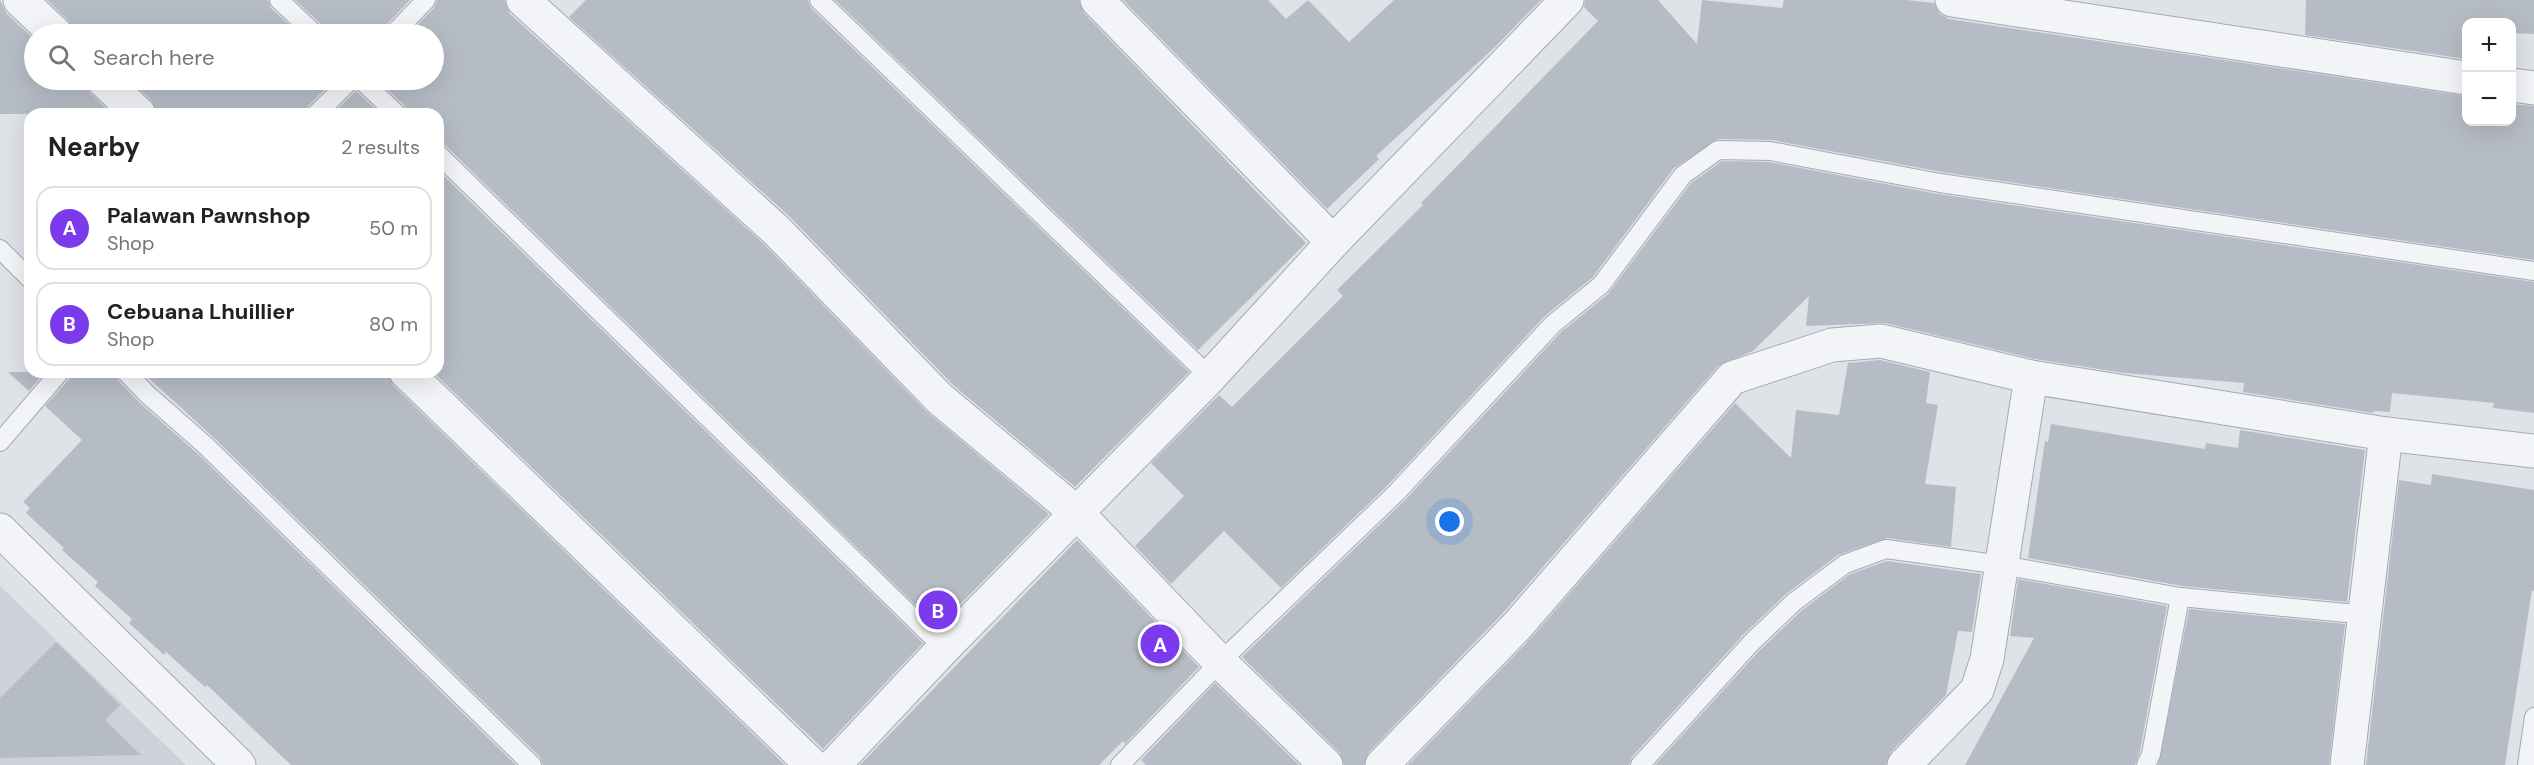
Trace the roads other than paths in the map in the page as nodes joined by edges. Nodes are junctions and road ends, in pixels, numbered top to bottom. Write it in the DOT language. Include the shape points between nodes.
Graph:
graph roads {
  1 [pos="20,0"];
  2 [pos="279,0"];
  3 [pos="426,0"];
  4 [pos="523,0"];
  5 [pos="819,0"];
  6 [pos="1097,0"];
  7 [pos="1567,0"];
  8 [pos="1952,0"];
  9 [pos="45,24"];
  10 [pos="304,24"];
  11 [pos="403,24"];
  12 [pos="2462,77"];
  13 [pos="2516,86"];
  14 [pos="2534,88"];
  15 [pos="114,90"];
  16 [pos="341,90"];
  17 [pos="371,90"];
  18 [pos="133,108"];
  19 [pos="322,108"];
  20 [pos="390,108"];
  21 [pos="444,160"];
  22 [pos="1333,242"];
  23 [pos="0,249"];
  24 [pos="2534,271"];
  25 [pos="24,273"];
  26 [pos="1210,377"];
  27 [pos="2031,377"];
  28 [pos="55,378"];
  29 [pos="132,378"];
  30 [pos="412,378"];
  31 [pos="2386,434"];
  32 [pos="0,442"];
  33 [pos="2534,451"];
  34 [pos="1078,514"];
  35 [pos="0,530"];
  36 [pos="2002,565"];
  37 [pos="2180,597"];
  38 [pos="2367,615"];
  39 [pos="944,648"];
  40 [pos="1220,662"];
  41 [pos="2534,717"];
  42 [pos="239,765"];
  43 [pos="532,765"];
  44 [pos="812,765"];
  45 [pos="834,765"];
  46 [pos="1120,765"];
  47 [pos="1326,765"];
  48 [pos="1382,765"];
  49 [pos="1640,765"];
  50 [pos="1904,765"];
  51 [pos="2146,765"];
  52 [pos="2347,765"];
  53 [pos="2527,765"];
  1 -- 9 [label="street"];
  2 -- 10 [label="lane"];
  3 -- 11 [label="lane"];
  4 -- 34 [label="street" via="776,231 940,399"];
  5 -- 26 [label="lane"];
  6 -- 22 [label="street"];
  7 -- 22 [label="street"];
  8 -- 12 [label="street"];
  13 -- 14 [label="street"];
  15 -- 18 [label="street"];
  16 -- 19 [label="lane"];
  17 -- 20 [label="lane"];
  21 -- 39 [label="lane"];
  22 -- 26 [label="street"];
  23 -- 25 [label="lane"];
  24 -- 40 [label="lane" via="1940,183 1770,151 1718,150 1683,175 1601,285 1553,324 1396,493"];
  26 -- 34 [label="street"];
  27 -- 31 [label="street"];
  27 -- 36 [label="street"];
  27 -- 48 [label="street" via="1881,341 1832,345 1732,378 1517,627"];
  28 -- 32 [label="lane"];
  29 -- 43 [label="lane" via="206,445"];
  30 -- 44 [label="street"];
  31 -- 33 [label="street"];
  31 -- 38 [label="street"];
  34 -- 39 [label="street"];
  34 -- 40 [label="street"];
  35 -- 42 [label="street"];
  36 -- 37 [label="lane"];
  36 -- 49 [label="lane" via="1886,549 1845,564 1794,602 1760,634"];
  36 -- 50 [label="street" via="1987,659 1977,690"];
  37 -- 38 [label="lane"];
  37 -- 51 [label="lane"];
  38 -- 52 [label="street"];
  39 -- 45 [label="street"];
  40 -- 46 [label="lane"];
  40 -- 47 [label="street"];
  41 -- 53 [label="lane"];
}
